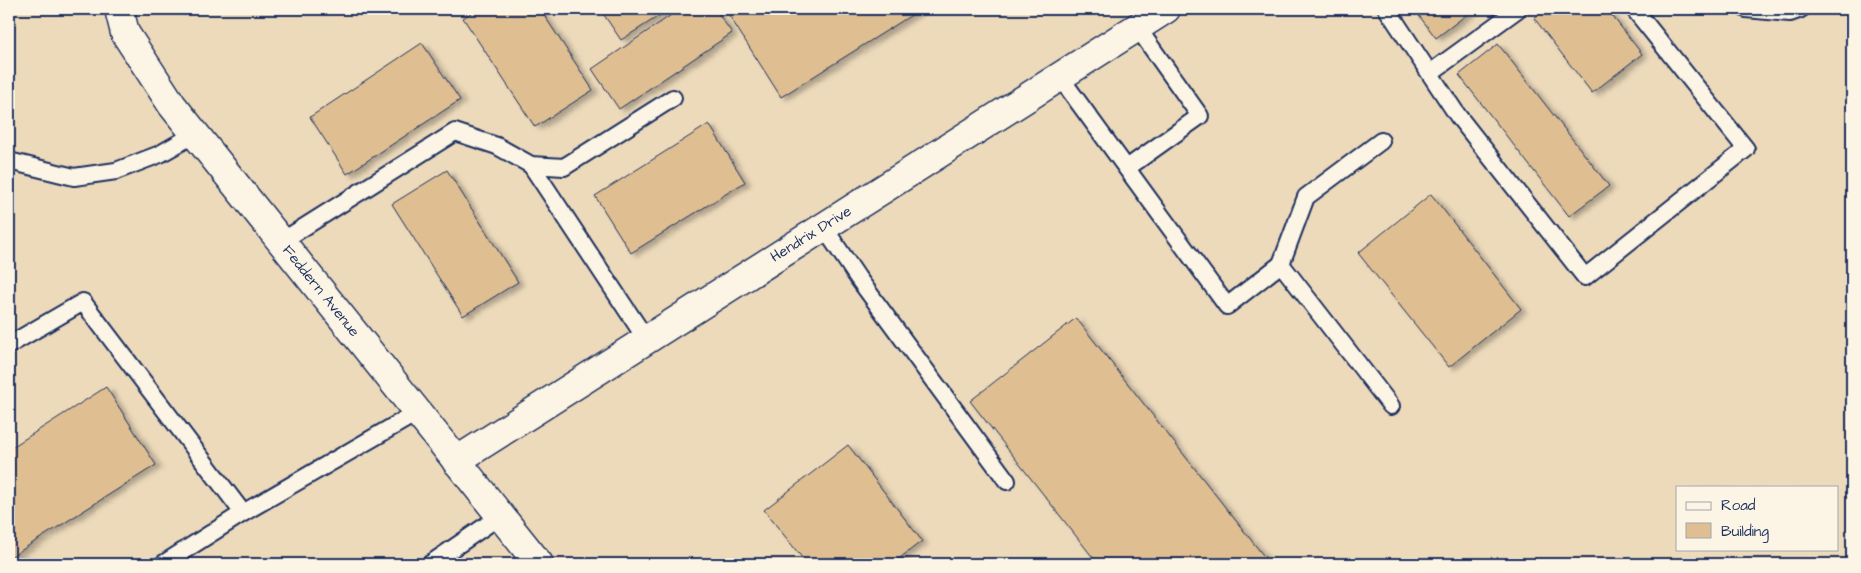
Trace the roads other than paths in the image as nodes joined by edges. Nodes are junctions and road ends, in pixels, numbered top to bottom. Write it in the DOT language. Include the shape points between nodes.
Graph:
graph roads {
  1 [pos="119,9"];
  2 [pos="1166,9"];
  3 [pos="1387,9"];
  4 [pos="1518,9"];
  5 [pos="1634,9"];
  6 [pos="1746,9"];
  7 [pos="1801,9"];
  8 [pos="1137,28"];
  9 [pos="1430,73"];
  10 [pos="1060,76"];
  11 [pos="673,98"];
  12 [pos="195,134"];
  13 [pos="1381,141"];
  14 [pos="9,160"];
  15 [pos="531,166"];
  16 [pos="1127,168"];
  17 [pos="823,226"];
  18 [pos="282,242"];
  19 [pos="1281,264"];
  20 [pos="646,339"];
  21 [pos="9,345"];
  22 [pos="1390,406"];
  23 [pos="418,412"];
  24 [pos="456,460"];
  25 [pos="1007,481"];
  26 [pos="243,513"];
  27 [pos="500,516"];
  28 [pos="163,564"];
  29 [pos="430,564"];
  30 [pos="538,564"];
  1 -- 12 [label="street, Feddern Avenue" via="125,33 172,106"];
  2 -- 8 [label="street, Hendrix Drive"];
  3 -- 9 [label="lane"];
  4 -- 9 [label="lane"];
  5 -- 9 [label="lane" via="1746,149 1585,277 1458,116"];
  6 -- 7 [label="lane" via="1790,13"];
  8 -- 10 [label="street, Hendrix Drive"];
  8 -- 16 [label="lane" via="1200,116"];
  10 -- 16 [label="lane"];
  10 -- 17 [label="street, Hendrix Drive"];
  11 -- 15 [label="lane" via="564,167"];
  12 -- 14 [label="lane" via="160,154 134,164 82,176 74,177"];
  12 -- 18 [label="street, Feddern Avenue"];
  13 -- 19 [label="lane" via="1306,197"];
  15 -- 18 [label="lane" via="497,146 455,132"];
  15 -- 20 [label="lane"];
  16 -- 19 [label="lane" via="1227,306"];
  17 -- 20 [label="street, Hendrix Drive"];
  17 -- 25 [label="lane"];
  18 -- 23 [label="street, Feddern Avenue"];
  19 -- 22 [label="lane"];
  20 -- 24 [label="street, Hendrix Drive"];
  21 -- 26 [label="lane" via="83,302"];
  23 -- 24 [label="street, Feddern Avenue"];
  23 -- 26 [label="lane"];
  24 -- 27 [label="street, Feddern Avenue"];
  26 -- 28 [label="lane"];
  27 -- 29 [label="lane"];
  27 -- 30 [label="street, Feddern Avenue"];
}
